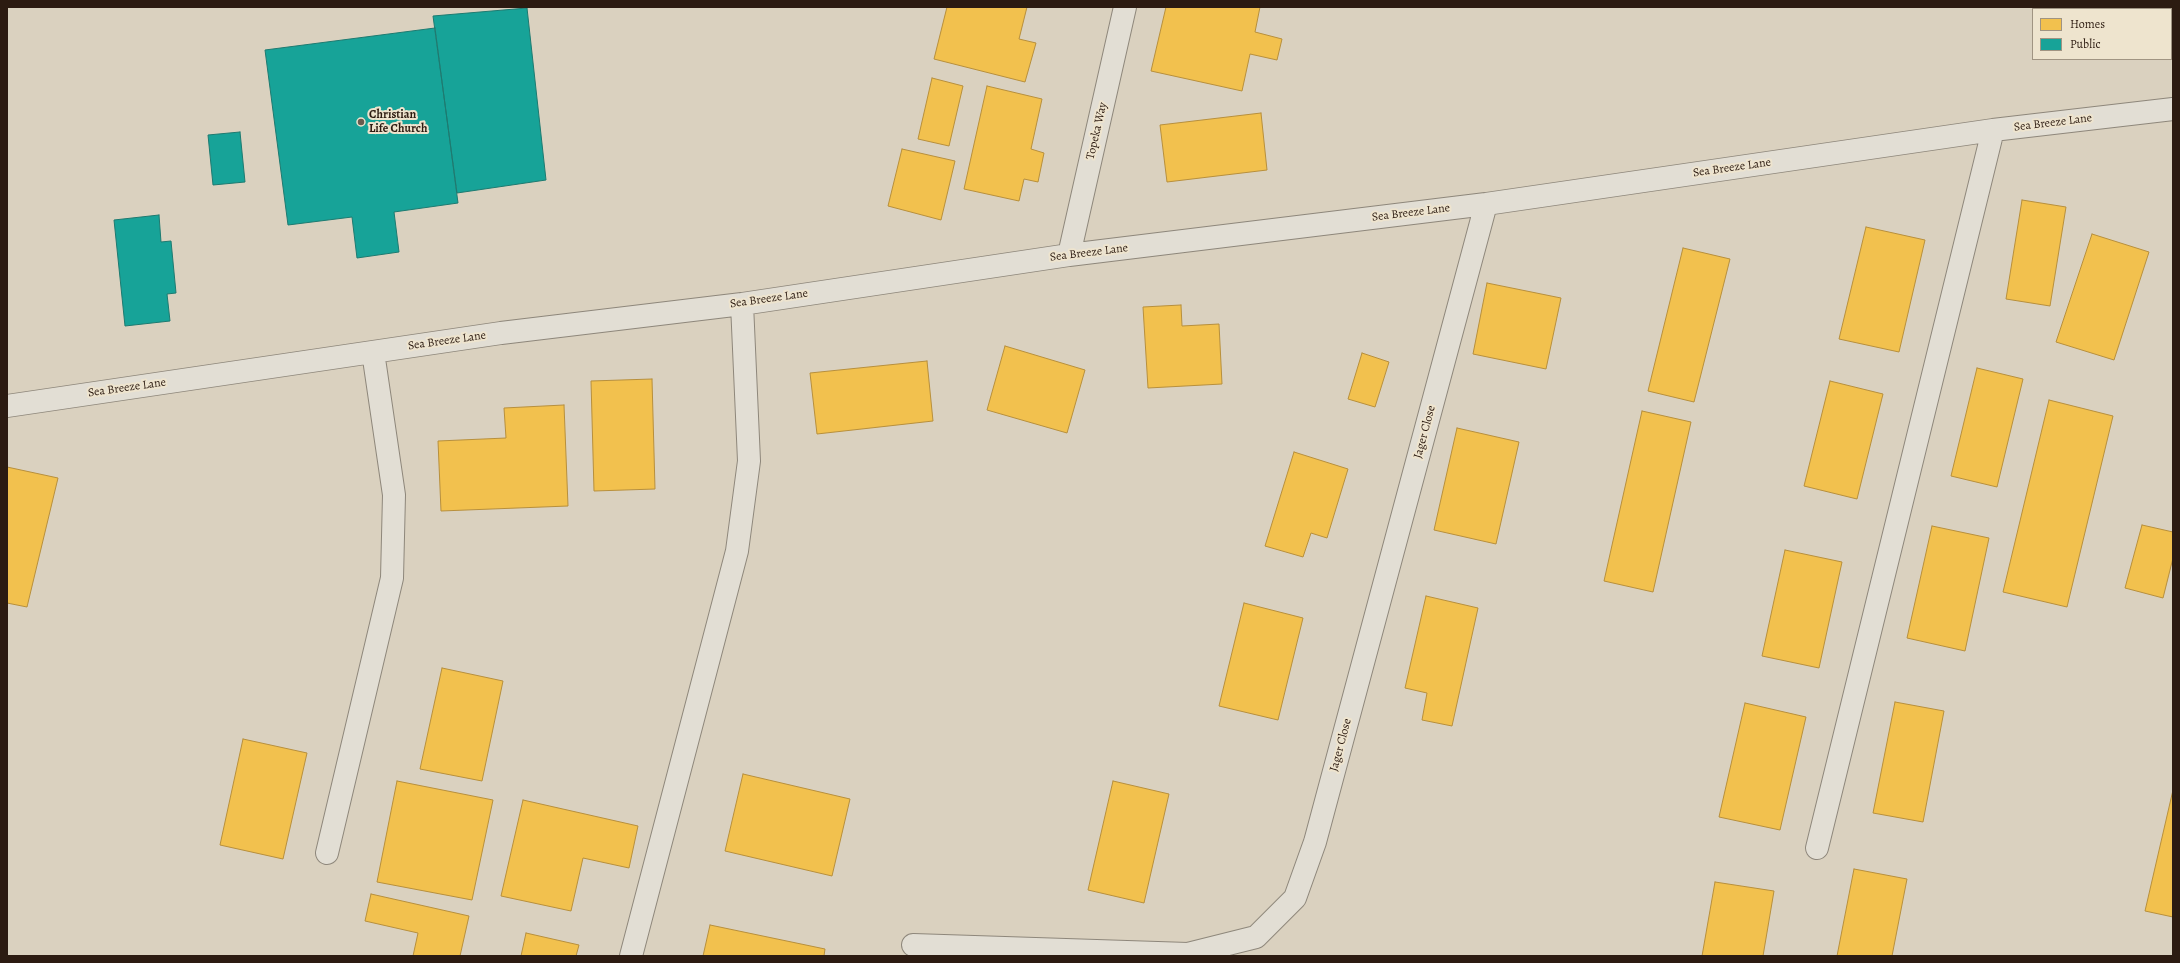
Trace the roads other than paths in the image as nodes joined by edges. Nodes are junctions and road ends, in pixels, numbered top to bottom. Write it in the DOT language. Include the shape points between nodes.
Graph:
graph roads {
  1 [pos="1124,7"];
  2 [pos="2173,109"];
  3 [pos="1993,130"];
  4 [pos="1486,204"];
  5 [pos="1069,255"];
  6 [pos="742,304"];
  7 [pos="373,352"];
  8 [pos="7,406"];
  9 [pos="1817,848"];
  10 [pos="327,853"];
  11 [pos="913,945"];
  12 [pos="631,956"];
  1 -- 5 [label="street, Topeka Way"];
  2 -- 3 [label="street, Sea Breeze Lane"];
  3 -- 4 [label="street, Sea Breeze Lane"];
  3 -- 9 [label="street"];
  4 -- 5 [label="street, Sea Breeze Lane"];
  4 -- 11 [label="street, Jager Close" via="1315,842 1295,898 1256,937 1188,954"];
  5 -- 6 [label="street, Sea Breeze Lane"];
  6 -- 7 [label="street, Sea Breeze Lane" via="501,333"];
  6 -- 12 [label="street" via="749,461 737,551"];
  7 -- 8 [label="street, Sea Breeze Lane"];
  7 -- 10 [label="street" via="394,495 392,578"];
}
